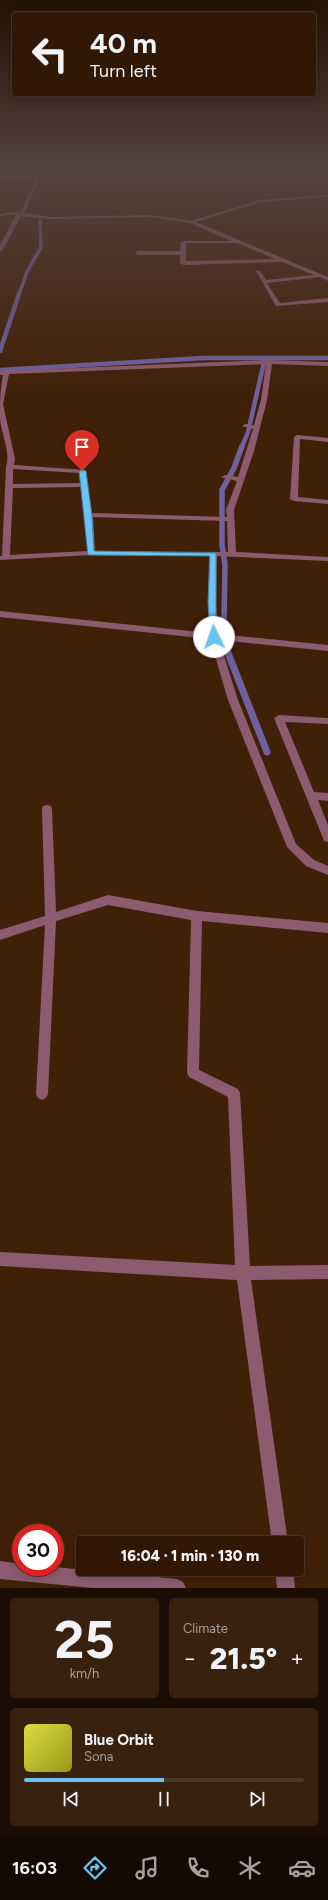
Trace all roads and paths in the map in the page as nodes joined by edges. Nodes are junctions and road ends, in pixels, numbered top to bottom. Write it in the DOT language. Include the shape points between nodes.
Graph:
graph roads {
  1 [pos="183,242"];
  2 [pos="240,242"];
  3 [pos="138,253"];
  4 [pos="183,253"];
  5 [pos="282,260"];
  6 [pos="258,272"];
  7 [pos="319,276"];
  8 [pos="328,279"];
  9 [pos="264,282"];
  10 [pos="328,300"];
  11 [pos="269,362"];
  12 [pos="328,364"];
  13 [pos="3,373"];
  14 [pos="0,404"];
  15 [pos="245,426"];
  16 [pos="257,427"];
  17 [pos="328,440"];
  18 [pos="10,467"];
  19 [pos="225,477"];
  20 [pos="240,480"];
  21 [pos="84,485"];
  22 [pos="9,486"];
  23 [pos="328,502"];
  24 [pos="89,516"];
  25 [pos="230,519"];
  26 [pos="91,553"];
  27 [pos="213,554"];
  28 [pos="232,554"];
  29 [pos="3,558"];
  30 [pos="328,559"];
  31 [pos="0,614"];
  32 [pos="214,637"];
  33 [pos="328,648"];
  34 [pos="328,721"];
  35 [pos="310,796"];
  36 [pos="328,796"];
  37 [pos="47,809"];
  38 [pos="328,838"];
  39 [pos="328,871"];
  40 [pos="197,916"];
  41 [pos="51,918"];
  42 [pos="328,928"];
  43 [pos="0,935"];
  44 [pos="42,1094"];
  45 [pos="0,1259"];
  46 [pos="243,1272"];
  47 [pos="328,1272"];
  48 [pos="279,1536"];
  49 [pos="0,1570"];
  50 [pos="285,1576"];
  51 [pos="177,1588"];
  52 [pos="286,1588"];
  1 -- 4 [label="street"];
  2 -- 5 [label="street"];
  3 -- 4 [label="street"];
  4 -- 5 [label="street" via="183,263"];
  5 -- 7 [label="street"];
  6 -- 9 [label="street"];
  7 -- 8 [label="street"];
  7 -- 9 [label="street"];
  9 -- 10 [label="street" via="278,305"];
  11 -- 12 [label="street"];
  11 -- 13 [label="street"];
  11 -- 16 [label="street"];
  13 -- 14 [label="street"];
  14 -- 18 [label="street" via="12,459"];
  15 -- 16 [label="street"];
  16 -- 20 [label="street"];
  17 -- 23 [label="street" via="297,437 294,499"];
  18 -- 21 [label="street" via="82,471"];
  18 -- 22 [label="street"];
  19 -- 20 [label="street"];
  20 -- 25 [label="street" via="230,510"];
  21 -- 22 [label="street"];
  21 -- 24 [label="street"];
  22 -- 29 [label="street"];
  24 -- 25 [label="street"];
  24 -- 26 [label="street"];
  25 -- 28 [label="street"];
  26 -- 27 [label="street"];
  26 -- 29 [label="street"];
  27 -- 28 [label="street"];
  27 -- 32 [label="street"];
  28 -- 30 [label="street"];
  31 -- 32 [label="street"];
  32 -- 33 [label="street"];
  32 -- 39 [label="street" via="233,700 292,847 310,863"];
  34 -- 35 [label="street" via="279,718"];
  35 -- 36 [label="street"];
  35 -- 38 [label="street"];
  37 -- 41 [label="street"];
  40 -- 41 [label="street" via="108,900"];
  40 -- 42 [label="street"];
  40 -- 46 [label="street" via="193,1073 234,1093"];
  41 -- 43 [label="street"];
  41 -- 44 [label="street"];
  45 -- 46 [label="street"];
  46 -- 47 [label="street"];
  46 -- 48 [label="street"];
  49 -- 51 [label="street"];
  50 -- 52 [label="street"];
}
